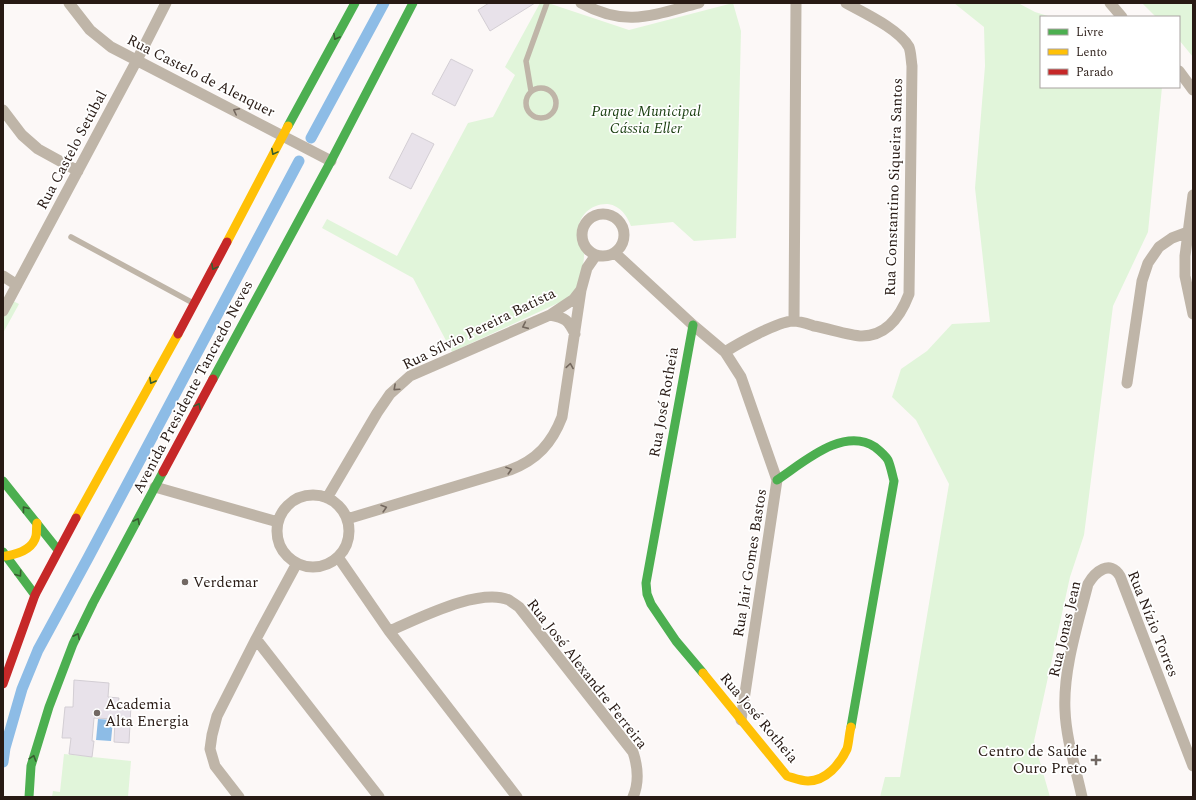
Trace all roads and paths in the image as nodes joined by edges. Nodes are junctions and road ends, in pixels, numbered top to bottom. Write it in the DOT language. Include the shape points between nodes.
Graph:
graph roads {
  1 [pos="69,3"];
  2 [pos="166,3"];
  3 [pos="355,3"];
  4 [pos="413,3"];
  5 [pos="547,3"];
  6 [pos="581,3"];
  7 [pos="699,3"];
  8 [pos="796,3"];
  9 [pos="846,3"];
  10 [pos="1110,3"];
  11 [pos="1121,16"];
  12 [pos="137,60"];
  13 [pos="1180,72"];
  14 [pos="1193,90"];
  15 [pos="531,91"];
  16 [pos="3,110"];
  17 [pos="283,135"];
  18 [pos="331,161"];
  19 [pos="78,171"];
  20 [pos="1193,195"];
  21 [pos="1188,232"];
  22 [pos="71,237"];
  23 [pos="615,253"];
  24 [pos="596,255"];
  25 [pos="3,276"];
  26 [pos="17,285"];
  27 [pos="581,290"];
  28 [pos="195,304"];
  29 [pos="3,311"];
  30 [pos="1193,314"];
  31 [pos="550,315"];
  32 [pos="794,321"];
  33 [pos="692,325"];
  34 [pos="575,334"];
  35 [pos="725,352"];
  36 [pos="1127,383"];
  37 [pos="3,480"];
  38 [pos="777,480"];
  39 [pos="155,487"];
  40 [pos="327,498"];
  41 [pos="347,519"];
  42 [pos="278,522"];
  43 [pos="37,523"];
  44 [pos="58,550"];
  45 [pos="4,554"];
  46 [pos="338,557"];
  47 [pos="297,563"];
  48 [pos="1105,568"];
  49 [pos="35,595"];
  50 [pos="389,631"];
  51 [pos="256,639"];
  52 [pos="3,684"];
  53 [pos="741,720"];
  54 [pos="1193,766"];
  55 [pos="29,797"];
  56 [pos="240,797"];
  57 [pos="379,797"];
  58 [pos="518,797"];
  59 [pos="633,797"];
  60 [pos="1082,797"];
  1 -- 12 [label="street, Rua Castelo de Alenquer" via="90,30 111,47"];
  2 -- 12 [label="street, Rua Castelo Setúbal"];
  3 -- 17 [label="main road, one-way"];
  4 -- 18 [label="main road, Avenida Presidente Tancredo Neves"];
  5 -- 15 [label="lane" via="526,61"];
  6 -- 7 [label="street" via="612,16 629,18 652,16"];
  8 -- 32 [label="street"];
  9 -- 32 [label="street, Rua Constantino Siqueira Santos" via="897,34 909,48 912,66 908,294 904,307 897,317 877,334 861,336"];
  10 -- 11 [label="street"];
  17 -- 12 [label="street, Rua Castelo de Alenquer, one-way"];
  12 -- 19 [label="street, Rua Castelo Setúbal"];
  13 -- 14 [label="street"];
  15 -- 15 [label="lane" via="525,104 530,114 540,118 550,116 556,107 553,92 544,88 535,88"];
  16 -- 19 [label="street" via="22,135 38,149"];
  17 -- 18 [label="street, Rua Castelo de Alenquer"];
  17 -- 28 [label="main road, one-way"];
  39 -- 18 [label="main road, Avenida Presidente Tancredo Neves, one-way"];
  19 -- 26 [label="street, Rua Castelo Setúbal"];
  20 -- 21 [label="street"];
  21 -- 30 [label="street" via="1186,276"];
  21 -- 36 [label="street" via="1172,238 1159,247 1148,263 1142,281"];
  22 -- 28 [label="lane"];
  23 -- 24 [label="street" via="606,256"];
  23 -- 24 [label="street" via="625,238 624,230 614,216 605,213 596,214 589,219 582,234 583,243"];
  23 -- 33 [label="street, Rua Jair Gomes Bastos"];
  24 -- 27 [label="street" via="587,268"];
  25 -- 26 [label="street"];
  26 -- 29 [label="street, Rua Castelo Setúbal"];
  27 -- 31 [label="street, Rua Sílvio Pereira Batista" via="574,299"];
  27 -- 34 [label="street"];
  28 -- 44 [label="main road, one-way"];
  31 -- 34 [label="street" via="561,317 568,322"];
  31 -- 40 [label="street, Rua Sílvio Pereira Batista, one-way" via="410,376 390,394 377,413"];
  32 -- 35 [label="street, Rua Constantino Siqueira Santos" via="776,326"];
  33 -- 35 [label="street, Rua Jair Gomes Bastos"];
  33 -- 53 [label="main road, Rua José Rotheia" via="646,583 647,594 676,641"];
  41 -- 34 [label="street, one-way" via="510,470 531,459 549,442 562,417"];
  35 -- 38 [label="street, Rua Jair Gomes Bastos" via="741,377"];
  43 -- 37 [label="main road, one-way"];
  38 -- 53 [label="street, Rua Jair Gomes Bastos"];
  38 -- 53 [label="main road, Rua José Rotheia" via="824,449 844,440 855,440 878,448 888,460 894,481 847,748 838,766 827,776 813,782 787,776"];
  39 -- 42 [label="street"];
  55 -- 39 [label="main road, Avenida Presidente Tancredo Neves, one-way" via="31,766 49,706 73,644"];
  40 -- 41 [label="street" via="339,506"];
  40 -- 42 [label="street" via="315,495 302,496 291,502"];
  41 -- 46 [label="street" via="348,540"];
  42 -- 47 [label="street" via="277,532 281,546 289,558"];
  43 -- 44 [label="main road"];
  43 -- 45 [label="main road" via="36,537 30,545 16,554"];
  44 -- 49 [label="main road"];
  45 -- 49 [label="main road, one-way"];
  46 -- 47 [label="street" via="325,565 311,567"];
  46 -- 50 [label="street"];
  47 -- 51 [label="street"];
  48 -- 54 [label="street, Rua Nízio Torres" via="1116,570 1120,576"];
  48 -- 60 [label="street, Rua Jonas Jean" via="1098,571 1088,584 1069,662 1066,691 1067,730"];
  49 -- 52 [label="main road"];
  50 -- 58 [label="street"];
  50 -- 59 [label="street, Rua José Alexandre Ferreira" via="481,597 509,600 519,608 633,752 637,765 636,790"];
  51 -- 56 [label="street" via="217,716 210,749 215,766"];
  51 -- 57 [label="street"];
}
